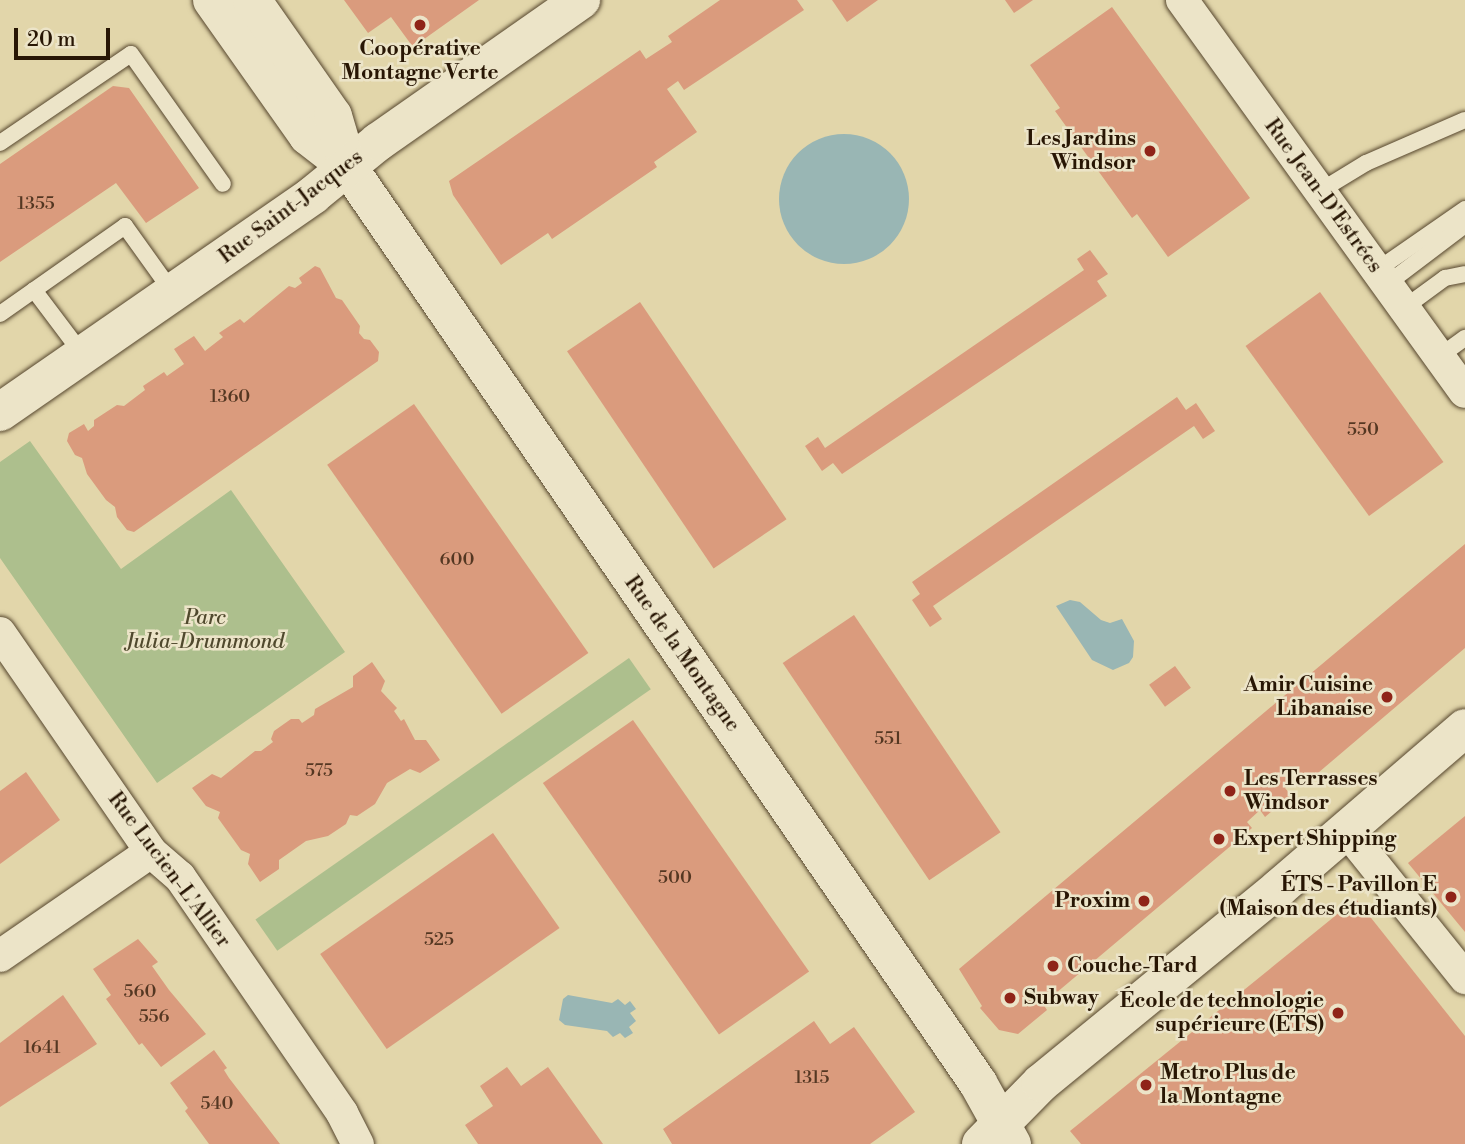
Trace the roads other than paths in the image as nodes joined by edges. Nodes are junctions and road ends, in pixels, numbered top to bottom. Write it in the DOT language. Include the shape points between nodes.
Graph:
graph roads {
  1 [pos="212,0"];
  2 [pos="252,0"];
  3 [pos="582,0"];
  4 [pos="1182,0"];
  5 [pos="1465,120"];
  6 [pos="0,143"];
  7 [pos="348,167"];
  8 [pos="223,184"];
  9 [pos="1320,191"];
  10 [pos="1465,209"];
  11 [pos="1465,225"];
  12 [pos="1465,274"];
  13 [pos="1389,287"];
  14 [pos="34,290"];
  15 [pos="173,293"];
  16 [pos="0,314"];
  17 [pos="1465,338"];
  18 [pos="82,355"];
  19 [pos="1440,356"];
  20 [pos="1465,392"];
  21 [pos="0,412"];
  22 [pos="0,634"];
  23 [pos="1465,728"];
  24 [pos="1347,831"];
  25 [pos="151,852"];
  26 [pos="0,956"];
  27 [pos="1465,978"];
  28 [pos="998,1137"];
  29 [pos="358,1144"];
  1 -- 7 [label="street, Rue de la Montagne" via="309,136"];
  2 -- 7 [label="street, Rue de la Montagne" via="333,116"];
  3 -- 7 [label="street, Rue Saint-Jacques"];
  4 -- 9 [label="street, Rue Jean-D'Estrées"];
  5 -- 9 [label="lane" via="1366,163"];
  6 -- 8 [label="lane" via="131,54"];
  7 -- 15 [label="street, Rue Saint-Jacques"];
  7 -- 28 [label="street, Rue de la Montagne" via="978,1083"];
  9 -- 13 [label="street, Rue Jean-D'Estrées"];
  10 -- 13 [label="lane"];
  11 -- 13 [label="lane"];
  12 -- 13 [label="lane"];
  13 -- 19 [label="street, Rue Jean-D'Estrées"];
  14 -- 15 [label="lane" via="125,226"];
  14 -- 16 [label="lane"];
  14 -- 18 [label="lane"];
  15 -- 18 [label="street, Rue Saint-Jacques"];
  17 -- 19 [label="lane"];
  18 -- 21 [label="street, Rue Saint-Jacques"];
  19 -- 20 [label="street, Rue Jean-D'Estrées"];
  22 -- 25 [label="street, Rue Lucien-L'Allier"];
  23 -- 24 [label="street"];
  24 -- 27 [label="street"];
  24 -- 28 [label="street" via="1041,1083"];
  25 -- 26 [label="street"];
  25 -- 29 [label="street, Rue Lucien-L'Allier" via="180,877 342,1113"];
}
